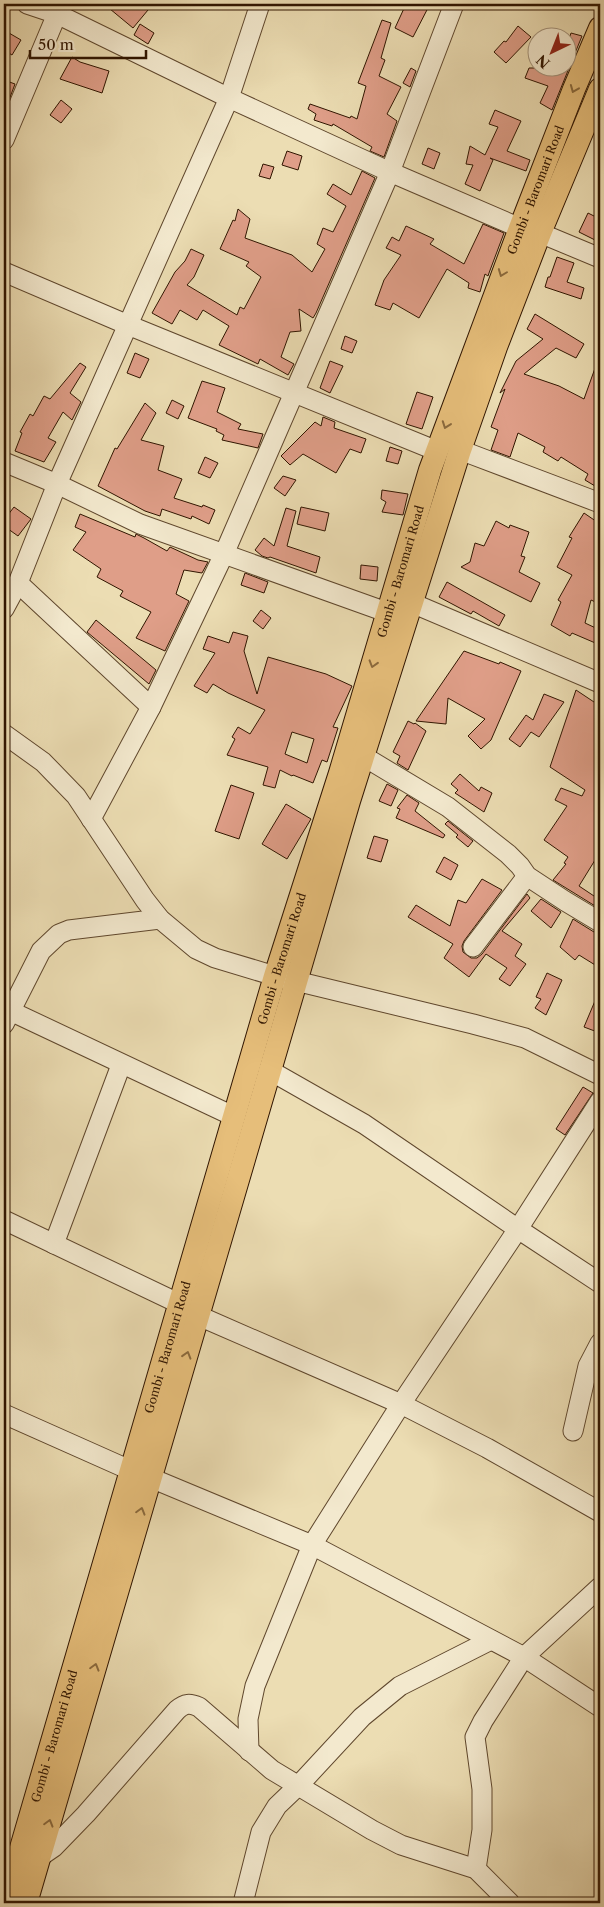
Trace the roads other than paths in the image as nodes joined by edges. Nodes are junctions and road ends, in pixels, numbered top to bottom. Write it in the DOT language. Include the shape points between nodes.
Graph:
graph roads {
  1 [pos="27,4"];
  2 [pos="260,4"];
  3 [pos="454,4"];
  4 [pos="57,14"];
  5 [pos="600,28"];
  6 [pos="600,89"];
  7 [pos="229,98"];
  8 [pos="4,140"];
  9 [pos="390,172"];
  10 [pos="530,230"];
  11 [pos="600,258"];
  12 [pos="4,272"];
  13 [pos="128,325"];
  14 [pos="295,394"];
  15 [pos="460,450"];
  16 [pos="437,451"];
  17 [pos="4,462"];
  18 [pos="57,484"];
  19 [pos="600,502"];
  20 [pos="224,554"];
  21 [pos="18,584"];
  22 [pos="412,603"];
  23 [pos="4,609"];
  24 [pos="388,613"];
  25 [pos="600,683"];
  26 [pos="151,707"];
  27 [pos="4,734"];
  28 [pos="363,756"];
  29 [pos="91,819"];
  30 [pos="527,876"];
  31 [pos="160,919"];
  32 [pos="600,922"];
  33 [pos="473,947"];
  34 [pos="285,979"];
  35 [pos="6,1014"];
  36 [pos="121,1065"];
  37 [pos="269,1070"];
  38 [pos="600,1075"];
  39 [pos="600,1101"];
  40 [pos="234,1116"];
  41 [pos="4,1220"];
  42 [pos="518,1229"];
  43 [pos="54,1244"];
  44 [pos="600,1283"];
  45 [pos="190,1310"];
  46 [pos="600,1343"];
  47 [pos="401,1404"];
  48 [pos="4,1414"];
  49 [pos="573,1431"];
  50 [pos="142,1474"];
  51 [pos="600,1512"];
  52 [pos="312,1545"];
  53 [pos="600,1587"];
  54 [pos="492,1640"];
  55 [pos="524,1657"];
  56 [pos="600,1707"];
  57 [pos="249,1752"];
  58 [pos="299,1785"];
  59 [pos="38,1858"];
  60 [pos="476,1869"];
  61 [pos="5,1903"];
  62 [pos="26,1903"];
  63 [pos="243,1903"];
  64 [pos="510,1903"];
  1 -- 4 [label="street"];
  2 -- 7 [label="street"];
  3 -- 9 [label="street"];
  4 -- 7 [label="street"];
  4 -- 8 [label="street"];
  5 -- 10 [label="main road, Gombi - Baromari Road, one-way" via="574,89"];
  6 -- 10 [label="main road, Gombi - Baromari Road"];
  7 -- 9 [label="street"];
  7 -- 13 [label="street"];
  9 -- 10 [label="street"];
  9 -- 14 [label="street"];
  10 -- 11 [label="street"];
  10 -- 15 [label="main road, Gombi - Baromari Road" via="496,347"];
  10 -- 16 [label="main road, Gombi - Baromari Road, one-way"];
  12 -- 13 [label="street"];
  13 -- 14 [label="street"];
  13 -- 18 [label="street"];
  14 -- 16 [label="street"];
  14 -- 20 [label="street"];
  15 -- 19 [label="street"];
  15 -- 22 [label="main road, Gombi - Baromari Road"];
  16 -- 24 [label="main road, Gombi - Baromari Road"];
  17 -- 18 [label="street"];
  18 -- 20 [label="street" via="140,524"];
  18 -- 21 [label="street"];
  20 -- 24 [label="street"];
  20 -- 26 [label="street"];
  21 -- 23 [label="street"];
  21 -- 26 [label="street"];
  22 -- 25 [label="street"];
  22 -- 28 [label="main road, Gombi - Baromari Road"];
  24 -- 34 [label="main road, Gombi - Baromari Road, one-way" via="337,782"];
  26 -- 29 [label="street"];
  27 -- 29 [label="street" via="61,779"];
  28 -- 30 [label="street" via="448,807 508,854"];
  28 -- 34 [label="main road, Gombi - Baromari Road"];
  29 -- 31 [label="street"];
  30 -- 32 [label="street"];
  30 -- 33 [label="street"];
  31 -- 34 [label="street" via="196,949"];
  31 -- 35 [label="street" via="59,934 41,951"];
  34 -- 37 [label="main road, Gombi - Baromari Road"];
  34 -- 38 [label="street" via="525,1038"];
  34 -- 40 [label="main road, Gombi - Baromari Road"];
  35 -- 36 [label="street"];
  36 -- 40 [label="street"];
  36 -- 43 [label="street"];
  37 -- 42 [label="street" via="364,1124"];
  37 -- 45 [label="main road, Gombi - Baromari Road"];
  39 -- 42 [label="street"];
  40 -- 45 [label="main road, Gombi - Baromari Road"];
  41 -- 43 [label="street"];
  42 -- 44 [label="street"];
  42 -- 47 [label="street"];
  43 -- 45 [label="street"];
  45 -- 47 [label="street"];
  45 -- 50 [label="main road, Gombi - Baromari Road"];
  46 -- 49 [label="street" via="588,1366"];
  47 -- 51 [label="street"];
  47 -- 52 [label="street"];
  48 -- 50 [label="street"];
  50 -- 52 [label="street"];
  59 -- 50 [label="main road, Gombi - Baromari Road, one-way"];
  50 -- 61 [label="main road, Gombi - Baromari Road"];
  52 -- 54 [label="street"];
  52 -- 57 [label="street" via="254,1686 248,1719"];
  53 -- 55 [label="street"];
  54 -- 55 [label="street"];
  54 -- 58 [label="street" via="400,1686 362,1717"];
  55 -- 56 [label="street"];
  55 -- 60 [label="street" via="475,1737 482,1790 482,1830"];
  57 -- 58 [label="street"];
  57 -- 59 [label="street" via="199,1707 184,1704 86,1814 54,1847"];
  58 -- 60 [label="street" via="401,1845"];
  58 -- 63 [label="street" via="277,1806 261,1832"];
  59 -- 62 [label="main road, Gombi - Baromari Road"];
  60 -- 64 [label="street"];
}
